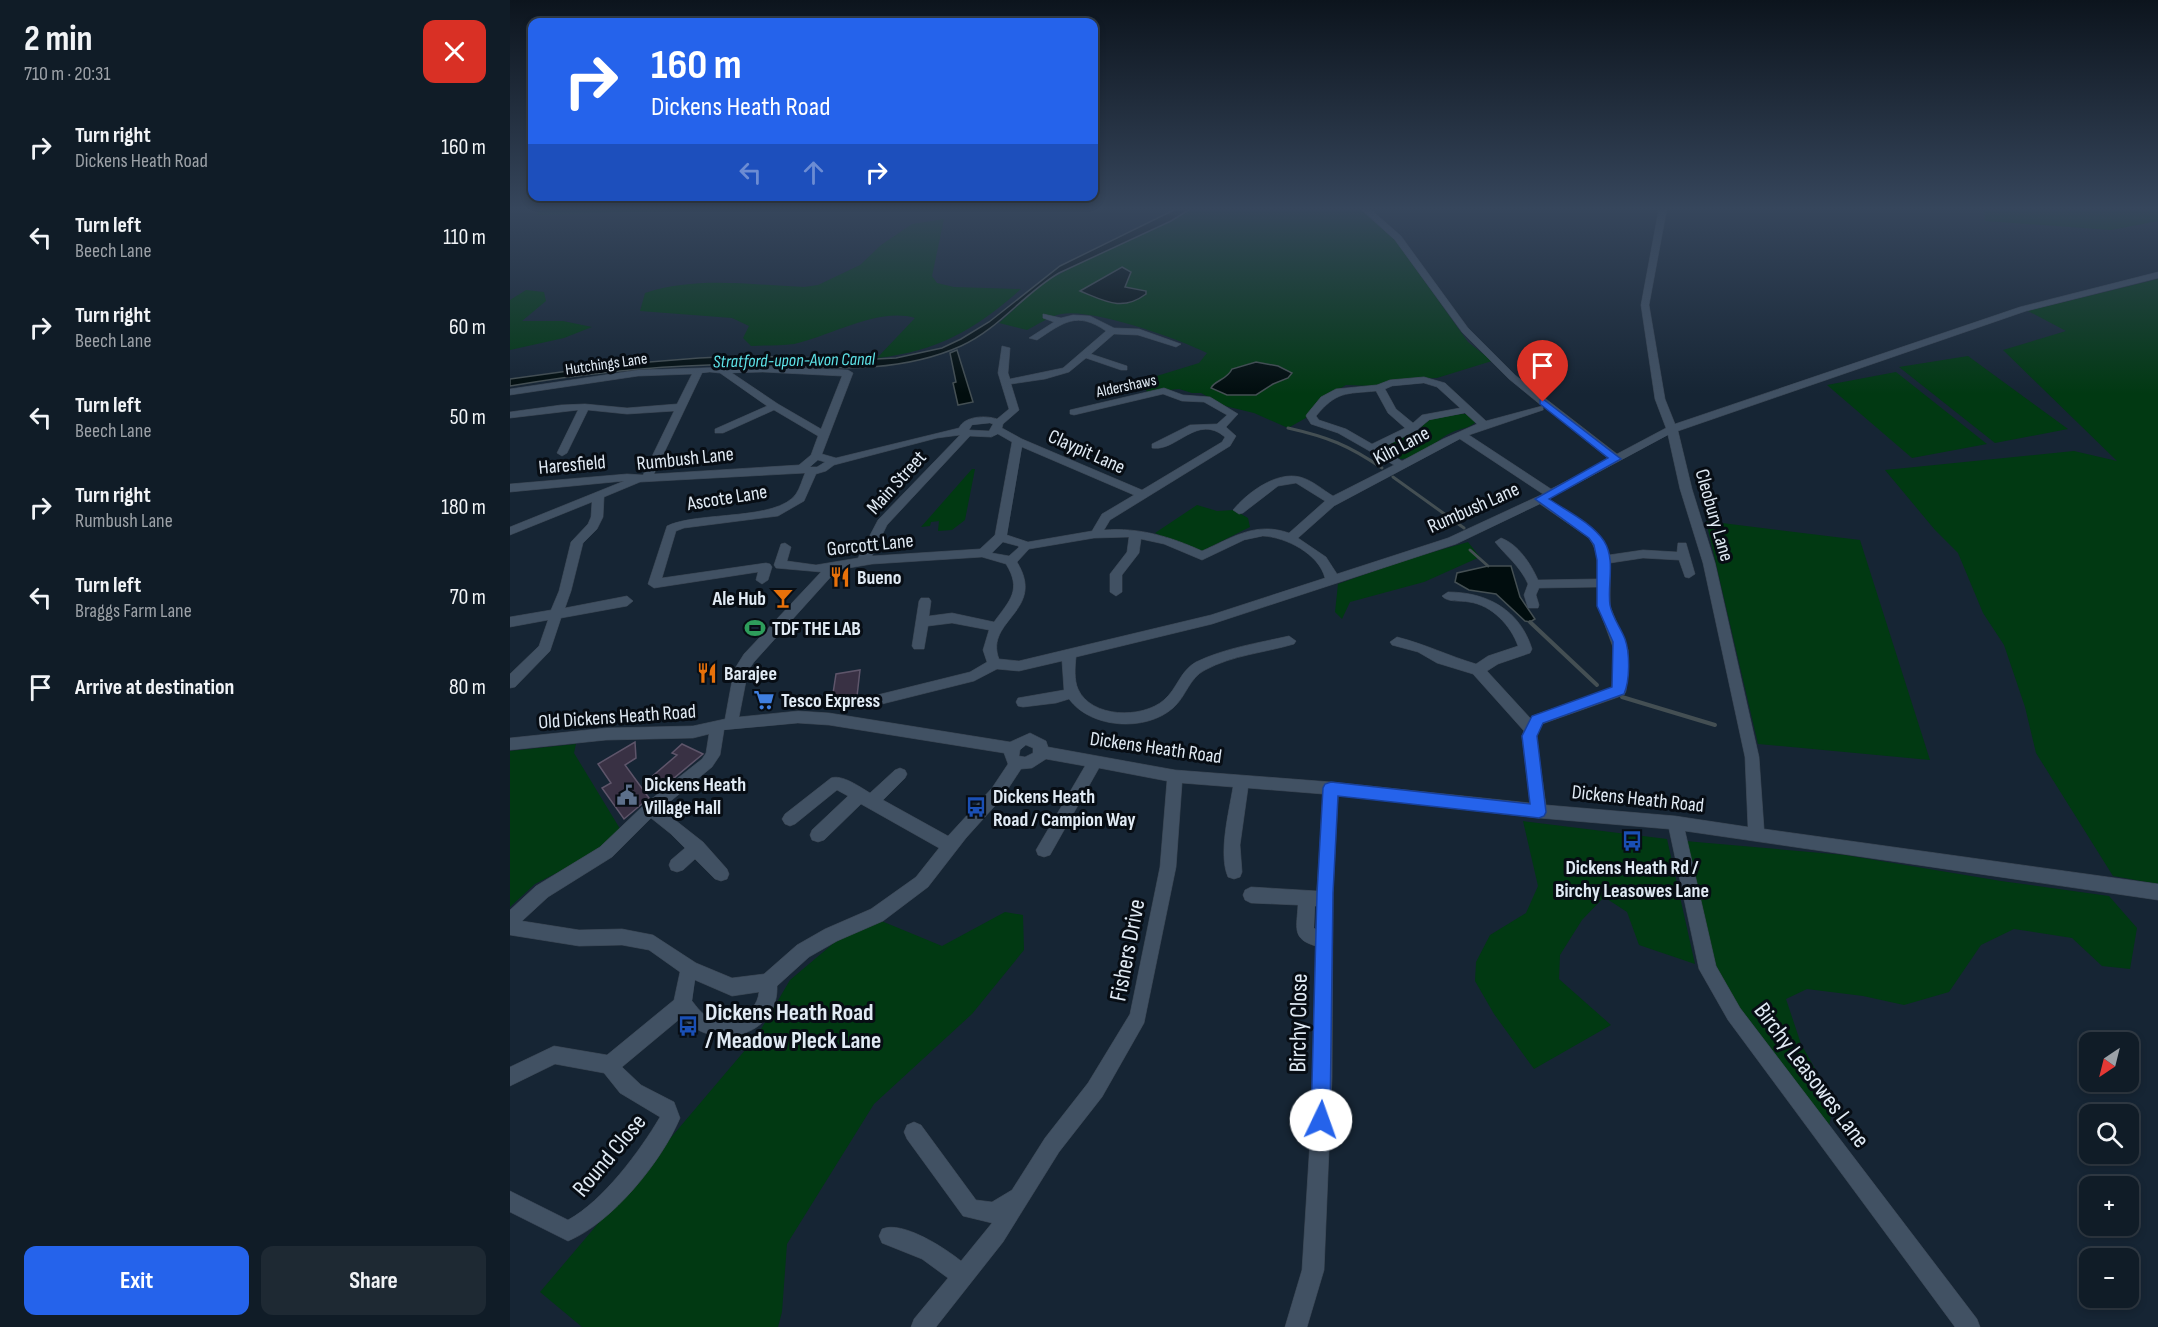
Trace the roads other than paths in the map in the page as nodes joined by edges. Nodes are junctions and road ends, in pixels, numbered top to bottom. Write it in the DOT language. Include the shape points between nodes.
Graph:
graph roads {
  1 [pos="1421,270"];
  2 [pos="1652,270"];
  3 [pos="2158,275"];
  4 [pos="1046,316"];
  5 [pos="1060,321"];
  6 [pos="1112,331"];
  7 [pos="1034,338"];
  8 [pos="1176,344"];
  9 [pos="1005,348"];
  10 [pos="1085,355"];
  11 [pos="1124,368"];
  12 [pos="710,370"];
  13 [pos="1007,382"];
  14 [pos="1379,388"];
  15 [pos="513,392"];
  16 [pos="1530,400"];
  17 [pos="510,402"];
  18 [pos="681,406"];
  19 [pos="774,406"];
  20 [pos="585,407"];
  21 [pos="1467,410"];
  22 [pos="1074,412"];
  23 [pos="510,415"];
  24 [pos="1484,425"];
  25 [pos="997,426"];
  26 [pos="1220,427"];
  27 [pos="1413,428"];
  28 [pos="1672,429"];
  29 [pos="719,431"];
  30 [pos="965,433"];
  31 [pos="824,435"];
  32 [pos="1461,435"];
  33 [pos="1018,441"];
  34 [pos="1156,446"];
  35 [pos="1373,448"];
  36 [pos="562,453"];
  37 [pos="816,456"];
  38 [pos="1616,459"];
  39 [pos="832,462"];
  40 [pos="1401,465"];
  41 [pos="807,470"];
  42 [pos="642,479"];
  43 [pos="510,488"];
  44 [pos="1141,494"];
  45 [pos="598,496"];
  46 [pos="1546,496"];
  47 [pos="1332,500"];
  48 [pos="1239,510"];
  49 [pos="510,531"];
  50 [pos="1096,533"];
  51 [pos="1135,535"];
  52 [pos="1000,537"];
  53 [pos="1292,537"];
  54 [pos="1501,542"];
  55 [pos="1025,546"];
  56 [pos="785,547"];
  57 [pos="984,553"];
  58 [pos="1515,553"];
  59 [pos="1498,556"];
  60 [pos="1604,560"];
  61 [pos="863,561"];
  62 [pos="1010,561"];
  63 [pos="833,567"];
  64 [pos="1689,574"];
  65 [pos="762,580"];
  66 [pos="1332,580"];
  67 [pos="1604,583"];
  68 [pos="1534,584"];
  69 [pos="1116,592"];
  70 [pos="1448,596"];
  71 [pos="627,601"];
  72 [pos="925,601"];
  73 [pos="1533,605"];
  74 [pos="556,614"];
  75 [pos="510,622"];
  76 [pos="923,622"];
  77 [pos="997,627"];
  78 [pos="1283,638"];
  79 [pos="1397,642"];
  80 [pos="919,646"];
  81 [pos="1069,655"];
  82 [pos="995,664"];
  83 [pos="1478,670"];
  84 [pos="511,680"];
  85 [pos="1072,693"];
  86 [pos="1023,702"];
  87 [pos="866,703"];
  88 [pos="725,725"];
  89 [pos="1531,729"];
  90 [pos="510,744"];
  91 [pos="1042,752"];
  92 [pos="1015,756"];
  93 [pos="1095,761"];
  94 [pos="900,774"];
  95 [pos="1175,776"];
  96 [pos="1241,781"];
  97 [pos="1331,788"];
  98 [pos="866,798"];
  99 [pos="650,810"];
  100 [pos="1539,812"];
  101 [pos="790,819"];
  102 [pos="1675,823"];
  103 [pos="1756,834"];
  104 [pos="818,835"];
  105 [pos="949,845"];
  106 [pos="697,848"];
  107 [pos="1044,850"];
  108 [pos="677,865"];
  109 [pos="1234,872"];
  110 [pos="722,874"];
  111 [pos="2158,892"];
  112 [pos="1251,895"];
  113 [pos="1316,898"];
  114 [pos="510,923"];
  115 [pos="510,927"];
  116 [pos="690,969"];
  117 [pos="768,982"];
  118 [pos="683,1004"];
  119 [pos="610,1065"];
  120 [pos="510,1077"];
  121 [pos="914,1132"];
  122 [pos="1021,1196"];
  123 [pos="510,1201"];
  124 [pos="889,1236"];
  125 [pos="963,1276"];
  126 [pos="922,1327"];
  127 [pos="1296,1327"];
  128 [pos="1969,1327"];
  1 -- 38 [label="street" via="1465,330 1512,377"];
  2 -- 28 [label="street, Cleobury Lane" via="1645,305 1660,399"];
  3 -- 28 [label="street, Rumbush Lane" via="2023,309"];
  4 -- 5 [label="street"];
  5 -- 6 [label="street" via="1084,316"];
  5 -- 7 [label="street"];
  6 -- 8 [label="street" via="1139,332"];
  6 -- 10 [label="street"];
  9 -- 13 [label="street"];
  10 -- 11 [label="street"];
  10 -- 13 [label="street" via="1066,370"];
  12 -- 15 [label="street, Hutchings Lane" via="638,373"];
  12 -- 18 [label="street"];
  12 -- 19 [label="street"];
  12 -- 31 [label="street, Hutchings Lane" via="848,373"];
  13 -- 25 [label="street" via="1014,410"];
  14 -- 21 [label="street" via="1390,383 1432,381 1442,385"];
  14 -- 27 [label="street" via="1389,410"];
  14 -- 35 [label="street" via="1340,391 1325,399 1311,416 1315,422"];
  15 -- 17 [label="street"];
  16 -- 24 [label="street, Kiln Lane" via="1543,411"];
  18 -- 20 [label="street" via="627,411"];
  18 -- 42 [label="street"];
  19 -- 29 [label="street"];
  19 -- 31 [label="street"];
  20 -- 23 [label="street"];
  20 -- 36 [label="street"];
  21 -- 24 [label="street"];
  21 -- 27 [label="street" via="1426,417"];
  22 -- 26 [label="street, Aldershaws" via="1167,392 1182,398 1206,399 1233,414"];
  24 -- 32 [label="street, Kiln Lane"];
  25 -- 30 [label="street, Rumbush Lane" via="991,434"];
  25 -- 33 [label="street"];
  26 -- 34 [label="street" via="1194,427"];
  26 -- 44 [label="street, Aldershaws" via="1231,436 1226,444"];
  27 -- 35 [label="street"];
  28 -- 38 [label="street, Rumbush Lane"];
  28 -- 103 [label="street, Cleobury Lane" via="1709,562 1752,757"];
  30 -- 39 [label="street, Rumbush Lane" via="936,435"];
  30 -- 61 [label="street, Main Street" via="882,523"];
  31 -- 37 [label="street"];
  32 -- 40 [label="street, Kiln Lane"];
  32 -- 46 [label="street"];
  33 -- 44 [label="street, Claypit Lane"];
  33 -- 52 [label="street"];
  35 -- 40 [label="street"];
  37 -- 39 [label="street"];
  37 -- 41 [label="street" via="804,463"];
  38 -- 46 [label="street, Rumbush Lane"];
  39 -- 41 [label="street, Rumbush Lane"];
  40 -- 47 [label="street, Kiln Lane"];
  41 -- 42 [label="street, Rumbush Lane"];
  41 -- 65 [label="street, Ascote Lane" via="800,498 774,513 681,524 671,529 654,584 766,567"];
  42 -- 43 [label="street, Haresfield" via="627,477"];
  42 -- 45 [label="street, Rumbush Lane"];
  44 -- 50 [label="street, Aldershaws" via="1106,517"];
  45 -- 49 [label="street, Rumbush Lane"];
  45 -- 74 [label="street" via="594,526 577,543"];
  46 -- 60 [label="street" via="1593,535"];
  46 -- 66 [label="street, Rumbush Lane" via="1452,541"];
  47 -- 48 [label="street" via="1306,479 1289,479"];
  47 -- 53 [label="street, Kiln Lane"];
  50 -- 51 [label="street"];
  50 -- 55 [label="street"];
  51 -- 53 [label="street" via="1165,540 1208,557 1245,535 1270,533"];
  51 -- 69 [label="street" via="1133,554 1116,574"];
  52 -- 55 [label="street"];
  52 -- 57 [label="street"];
  53 -- 66 [label="street" via="1316,554 1331,571"];
  54 -- 58 [label="street"];
  55 -- 62 [label="street"];
  56 -- 63 [label="street, Gorcott Lane" via="780,565"];
  57 -- 61 [label="street, Gorcott Lane"];
  57 -- 62 [label="street"];
  58 -- 59 [label="street"];
  58 -- 68 [label="street"];
  60 -- 64 [label="street" via="1683,551"];
  60 -- 67 [label="street"];
  61 -- 63 [label="street, Gorcott Lane"];
  62 -- 77 [label="street" via="1021,580 1020,593"];
  63 -- 88 [label="street" via="748,657"];
  66 -- 81 [label="street, Rumbush Lane" via="1212,619"];
  67 -- 68 [label="street"];
  67 -- 89 [label="street" via="1604,606 1619,642 1621,679 1614,693 1537,720"];
  68 -- 73 [label="street" via="1530,595"];
  70 -- 83 [label="street" via="1484,599 1500,609 1524,642 1525,649 1492,660"];
  71 -- 74 [label="street"];
  72 -- 76 [label="street"];
  74 -- 75 [label="street"];
  74 -- 84 [label="street" via="545,648"];
  76 -- 77 [label="street" via="952,618"];
  76 -- 80 [label="street"];
  77 -- 82 [label="street" via="990,650"];
  78 -- 85 [label="street" via="1199,667 1186,678 1168,705 1146,715 1100,716 1085,708"];
  79 -- 83 [label="street"];
  81 -- 82 [label="street, Rumbush Lane" via="1019,666"];
  81 -- 85 [label="street"];
  82 -- 87 [label="street, Rumbush Lane" via="974,676"];
  83 -- 89 [label="street"];
  85 -- 86 [label="street"];
  88 -- 90 [label="street, Old Dickens Heath Road" via="676,734 606,734"];
  88 -- 92 [label="street, Old Dickens Heath Road" via="832,713"];
  88 -- 99 [label="street" via="707,763"];
  89 -- 100 [label="street"];
  91 -- 92 [label="street" via="1032,763"];
  91 -- 92 [label="street" via="1041,745 1030,739 1020,742"];
  91 -- 93 [label="street, Dickens Heath Road"];
  92 -- 105 [label="street" via="997,793"];
  93 -- 95 [label="street, Dickens Heath Road"];
  93 -- 107 [label="street"];
  94 -- 98 [label="street"];
  95 -- 96 [label="street, Dickens Heath Road"];
  95 -- 122 [label="street, Fishers Drive" via="1168,867 1138,1017 1095,1090 1052,1144"];
  96 -- 97 [label="street, Dickens Heath Road"];
  96 -- 109 [label="street" via="1232,845"];
  97 -- 100 [label="street, Dickens Heath Road"];
  97 -- 113 [label="street, Birchy Close"];
  98 -- 101 [label="street" via="836,782"];
  98 -- 104 [label="street"];
  98 -- 105 [label="street"];
  99 -- 106 [label="street"];
  99 -- 114 [label="street" via="617,844 582,870 538,892 521,906"];
  100 -- 102 [label="street, Dickens Heath Road"];
  102 -- 103 [label="street, Dickens Heath Road"];
  102 -- 128 [label="street, Birchy Leasowes Lane" via="1708,969 1718,989"];
  103 -- 111 [label="street, Dickens Heath Road"];
  105 -- 117 [label="street" via="922,882 901,899 803,951"];
  106 -- 108 [label="street"];
  106 -- 110 [label="street"];
  112 -- 113 [label="street"];
  113 -- 127 [label="street, Birchy Close" via="1324,940 1323,1077 1313,1270"];
  115 -- 116 [label="street" via="556,936 622,937 654,943"];
  116 -- 117 [label="street" via="732,987"];
  116 -- 118 [label="street"];
  117 -- 118 [label="street" via="768,1001 754,1020 733,1029 714,1028 696,1021"];
  118 -- 119 [label="street"];
  119 -- 120 [label="street" via="554,1055"];
  119 -- 123 [label="street, Round Close" via="625,1087 667,1109 670,1118 664,1130 579,1227 568,1231"];
  121 -- 122 [label="street" via="970,1209 994,1213"];
  122 -- 125 [label="street, Fishers Drive"];
  124 -- 125 [label="street" via="934,1252"];
  125 -- 126 [label="street, Fishers Drive"];
}
